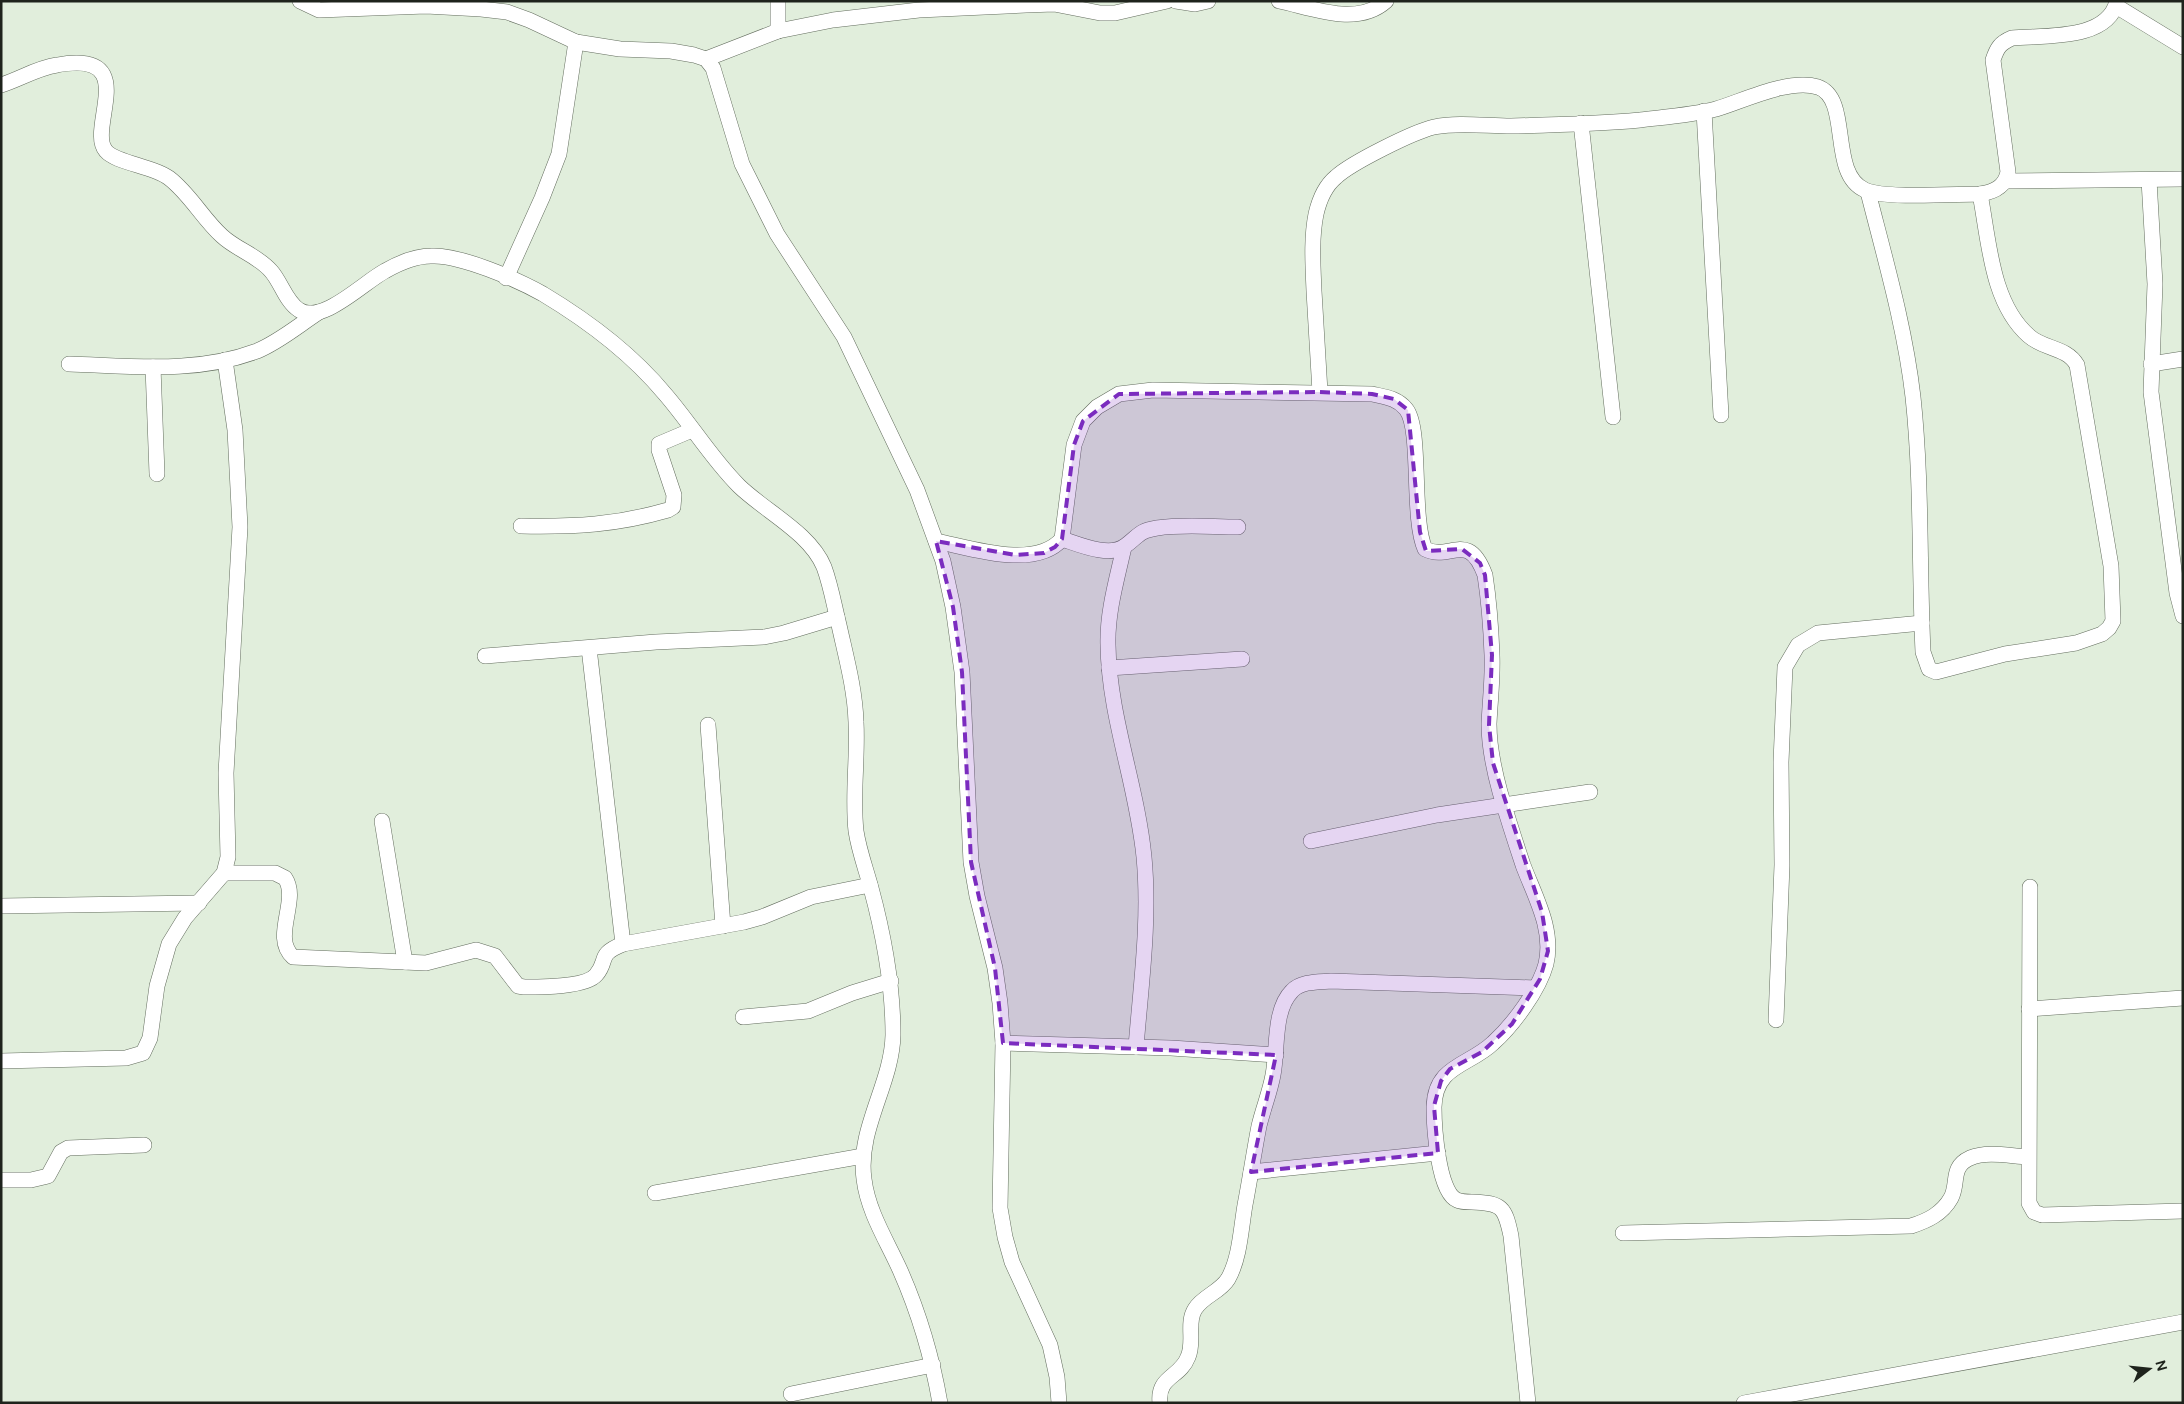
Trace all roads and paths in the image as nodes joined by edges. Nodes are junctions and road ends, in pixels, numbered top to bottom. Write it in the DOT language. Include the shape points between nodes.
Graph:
graph roads {
  1 [pos="300,1"];
  2 [pos="778,1"];
  3 [pos="1167,1"];
  4 [pos="1176,1"];
  5 [pos="1279,1"];
  6 [pos="1386,1"];
  7 [pos="1199,2"];
  8 [pos="2117,4"];
  9 [pos="778,31"];
  10 [pos="576,42"];
  11 [pos="2183,47"];
  12 [pos="706,59"];
  13 [pos="1,85"];
  14 [pos="1704,112"];
  15 [pos="1581,123"];
  16 [pos="2183,179"];
  17 [pos="2006,180"];
  18 [pos="2149,180"];
  19 [pos="1868,192"];
  20 [pos="1980,194"];
  21 [pos="506,278"];
  22 [pos="319,312"];
  23 [pos="2183,359"];
  24 [pos="225,360"];
  25 [pos="69,364"];
  26 [pos="2151,364"];
  27 [pos="154,367"];
  28 [pos="1320,392"];
  29 [pos="1722,415"];
  30 [pos="1613,417"];
  31 [pos="692,430"];
  32 [pos="157,474"];
  33 [pos="521,526"];
  34 [pos="1238,527"];
  35 [pos="1062,539"];
  36 [pos="936,541"];
  37 [pos="2177,543"];
  38 [pos="1124,548"];
  39 [pos="2183,616"];
  40 [pos="837,617"];
  41 [pos="1922,623"];
  42 [pos="589,648"];
  43 [pos="485,656"];
  44 [pos="1242,659"];
  45 [pos="1109,668"];
  46 [pos="708,725"];
  47 [pos="1590,792"];
  48 [pos="1504,804"];
  49 [pos="382,821"];
  50 [pos="1311,841"];
  51 [pos="224,873"];
  52 [pos="870,885"];
  53 [pos="2030,887"];
  54 [pos="199,902"];
  55 [pos="1,906"];
  56 [pos="723,926"];
  57 [pos="623,944"];
  58 [pos="405,962"];
  59 [pos="891,981"];
  60 [pos="1535,988"];
  61 [pos="2183,998"];
  62 [pos="2029,1010"];
  63 [pos="743,1016"];
  64 [pos="1776,1020"];
  65 [pos="1002,1043"];
  66 [pos="1136,1047"];
  67 [pos="1276,1055"];
  68 [pos="1,1061"];
  69 [pos="144,1144"];
  70 [pos="1438,1153"];
  71 [pos="864,1156"];
  72 [pos="2028,1157"];
  73 [pos="1251,1172"];
  74 [pos="1,1180"];
  75 [pos="655,1193"];
  76 [pos="2183,1211"];
  77 [pos="1622,1233"];
  78 [pos="2183,1322"];
  79 [pos="933,1365"];
  80 [pos="791,1394"];
  81 [pos="940,1403"];
  82 [pos="1059,1403"];
  83 [pos="1160,1403"];
  84 [pos="1528,1403"];
  85 [pos="1744,1403"];
  1 -- 10 [label="street" via="318,10 417,6 507,12"];
  2 -- 9 [label="street"];
  3 -- 9 [label="street" via="1115,13 1054,4 919,10 833,20"];
  4 -- 7 [label="street"];
  5 -- 6 [label="street" via="1348,15 1377,10"];
  8 -- 11 [label="street"];
  8 -- 17 [label="street" via="2110,18 2092,30 2012,38 2003,41 1997,49 1993,60 2008,172"];
  9 -- 12 [label="street"];
  10 -- 12 [label="street" via="620,49 671,51"];
  10 -- 21 [label="street" via="559,154"];
  12 -- 36 [label="street" via="713,68 742,164 777,234 844,337 917,490"];
  13 -- 22 [label="street" via="52,65 84,62 92,65 105,80 107,90 101,140 107,153 166,176 226,240 272,272 296,309 307,314"];
  14 -- 15 [label="street"];
  14 -- 19 [label="street" via="1791,87 1806,85 1826,91 1833,100 1850,175 1858,187"];
  14 -- 29 [label="street"];
  15 -- 28 [label="street" via="1436,127 1414,134 1335,177 1323,193 1314,232"];
  15 -- 30 [label="street"];
  16 -- 18 [label="street"];
  17 -- 18 [label="street"];
  17 -- 20 [label="street" via="1992,192"];
  18 -- 26 [label="street" via="2155,284"];
  19 -- 20 [label="street"];
  19 -- 41 [label="street" via="1905,343 1913,395 1919,473"];
  20 -- 41 [label="street" via="1996,275 2007,308 2030,338 2066,354 2077,364 2111,566 2114,621 2102,634 2076,643 2005,654 1936,672 1929,669 1924,660"];
  21 -- 22 [label="street" via="478,266 436,255 411,259 387,269 330,309"];
  21 -- 31 [label="street" via="540,292 608,337 664,393"];
  22 -- 24 [label="street" via="259,350"];
  23 -- 26 [label="street"];
  24 -- 27 [label="street" via="198,366"];
  24 -- 51 [label="street" via="235,430 240,527 226,773 229,840"];
  25 -- 27 [label="street"];
  26 -- 37 [label="street" via="2151,392"];
  27 -- 32 [label="street"];
  28 -- 35 [label="street" via="1153,390 1118,394 1097,406 1082,421 1074,445"];
  28 -- 48 [label="street" via="1394,398 1408,410 1415,449 1420,532 1425,549 1436,552 1462,548 1480,563 1488,595 1492,655 1489,725"];
  31 -- 33 [label="street" via="659,444 674,502 668,510 608,524"];
  31 -- 40 [label="street" via="736,484 800,534 814,549 823,564"];
  34 -- 38 [label="street" via="1159,527 1139,533"];
  35 -- 36 [label="street" via="1044,553 1029,556 988,552"];
  35 -- 38 [label="street" via="1104,550"];
  36 -- 65 [label="street" via="953,607 962,672 971,862 996,968"];
  37 -- 39 [label="street"];
  38 -- 45 [label="street" via="1112,607"];
  40 -- 42 [label="street" via="764,637"];
  40 -- 52 [label="street" via="852,684 856,722 856,831"];
  41 -- 64 [label="street" via="1818,633 1798,644 1785,667"];
  42 -- 43 [label="street"];
  42 -- 57 [label="street"];
  44 -- 45 [label="street"];
  45 -- 66 [label="street" via="1144,857 1146,907"];
  46 -- 56 [label="street"];
  47 -- 48 [label="street"];
  48 -- 50 [label="street" via="1437,814"];
  48 -- 60 [label="street" via="1547,930 1545,966"];
  49 -- 58 [label="street"];
  51 -- 54 [label="street"];
  51 -- 58 [label="street" via="275,874 285,878 289,890 285,942 293,957"];
  52 -- 56 [label="street" via="811,897 762,917"];
  52 -- 59 [label="street"];
  53 -- 62 [label="street"];
  54 -- 55 [label="street"];
  54 -- 68 [label="street" via="169,944 157,986 150,1038 143,1053 126,1058"];
  56 -- 57 [label="street"];
  57 -- 58 [label="street" via="606,953 596,975 590,980 568,984 518,986 495,956 476,950 436,962"];
  59 -- 63 [label="street" via="808,1011"];
  59 -- 71 [label="street" via="891,1056 866,1138"];
  60 -- 67 [label="street" via="1332,981 1303,984 1293,989 1285,999"];
  60 -- 70 [label="street" via="1512,1024 1493,1043 1450,1069 1441,1081 1434,1106"];
  61 -- 62 [label="street"];
  62 -- 72 [label="street"];
  65 -- 66 [label="street"];
  65 -- 82 [label="street" via="1000,1208 1004,1237 1022,1287 1050,1345"];
  66 -- 67 [label="street"];
  67 -- 73 [label="street"];
  69 -- 74 [label="street" via="75,1146 61,1152 48,1176 32,1180"];
  70 -- 73 [label="street"];
  70 -- 84 [label="street" via="1448,1193 1456,1200 1500,1206 1507,1217"];
  71 -- 75 [label="street"];
  71 -- 79 [label="street" via="864,1178 870,1206 920,1320"];
  72 -- 76 [label="street" via="2029,1203 2034,1212 2042,1215"];
  72 -- 77 [label="street" via="1989,1154 1968,1159 1956,1171 1952,1197 1941,1212 1911,1226"];
  73 -- 83 [label="street" via="1234,1264 1221,1288 1200,1302 1193,1312 1192,1348 1183,1367 1162,1385"];
  78 -- 85 [label="street"];
  79 -- 80 [label="street"];
  79 -- 81 [label="street"];
}
